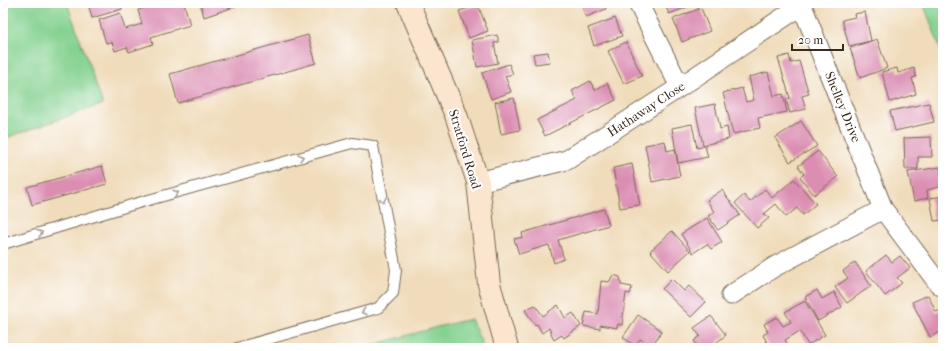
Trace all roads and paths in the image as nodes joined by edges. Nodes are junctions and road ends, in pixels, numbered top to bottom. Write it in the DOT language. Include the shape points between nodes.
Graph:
graph roads {
  1 [pos="408,3"];
  2 [pos="638,3"];
  3 [pos="802,4"];
  4 [pos="680,87"];
  5 [pos="478,182"];
  6 [pos="883,209"];
  7 [pos="3,244"];
  8 [pos="943,287"];
  9 [pos="731,295"];
  10 [pos="237,348"];
  11 [pos="507,348"];
  1 -- 5 [label="street, Stratford Road" via="456,115"];
  2 -- 4 [label="street"];
  3 -- 4 [label="street, Hathaway Close"];
  3 -- 6 [label="street, Shelley Drive"];
  4 -- 5 [label="street, Hathaway Close" via="567,160"];
  5 -- 11 [label="street, Stratford Road" via="489,284"];
  6 -- 8 [label="street, Shelley Drive"];
  6 -- 9 [label="street" via="774,267"];
  7 -- 10 [label="lane, one-way" via="352,143 374,146 396,270 393,293 378,308"];
}
